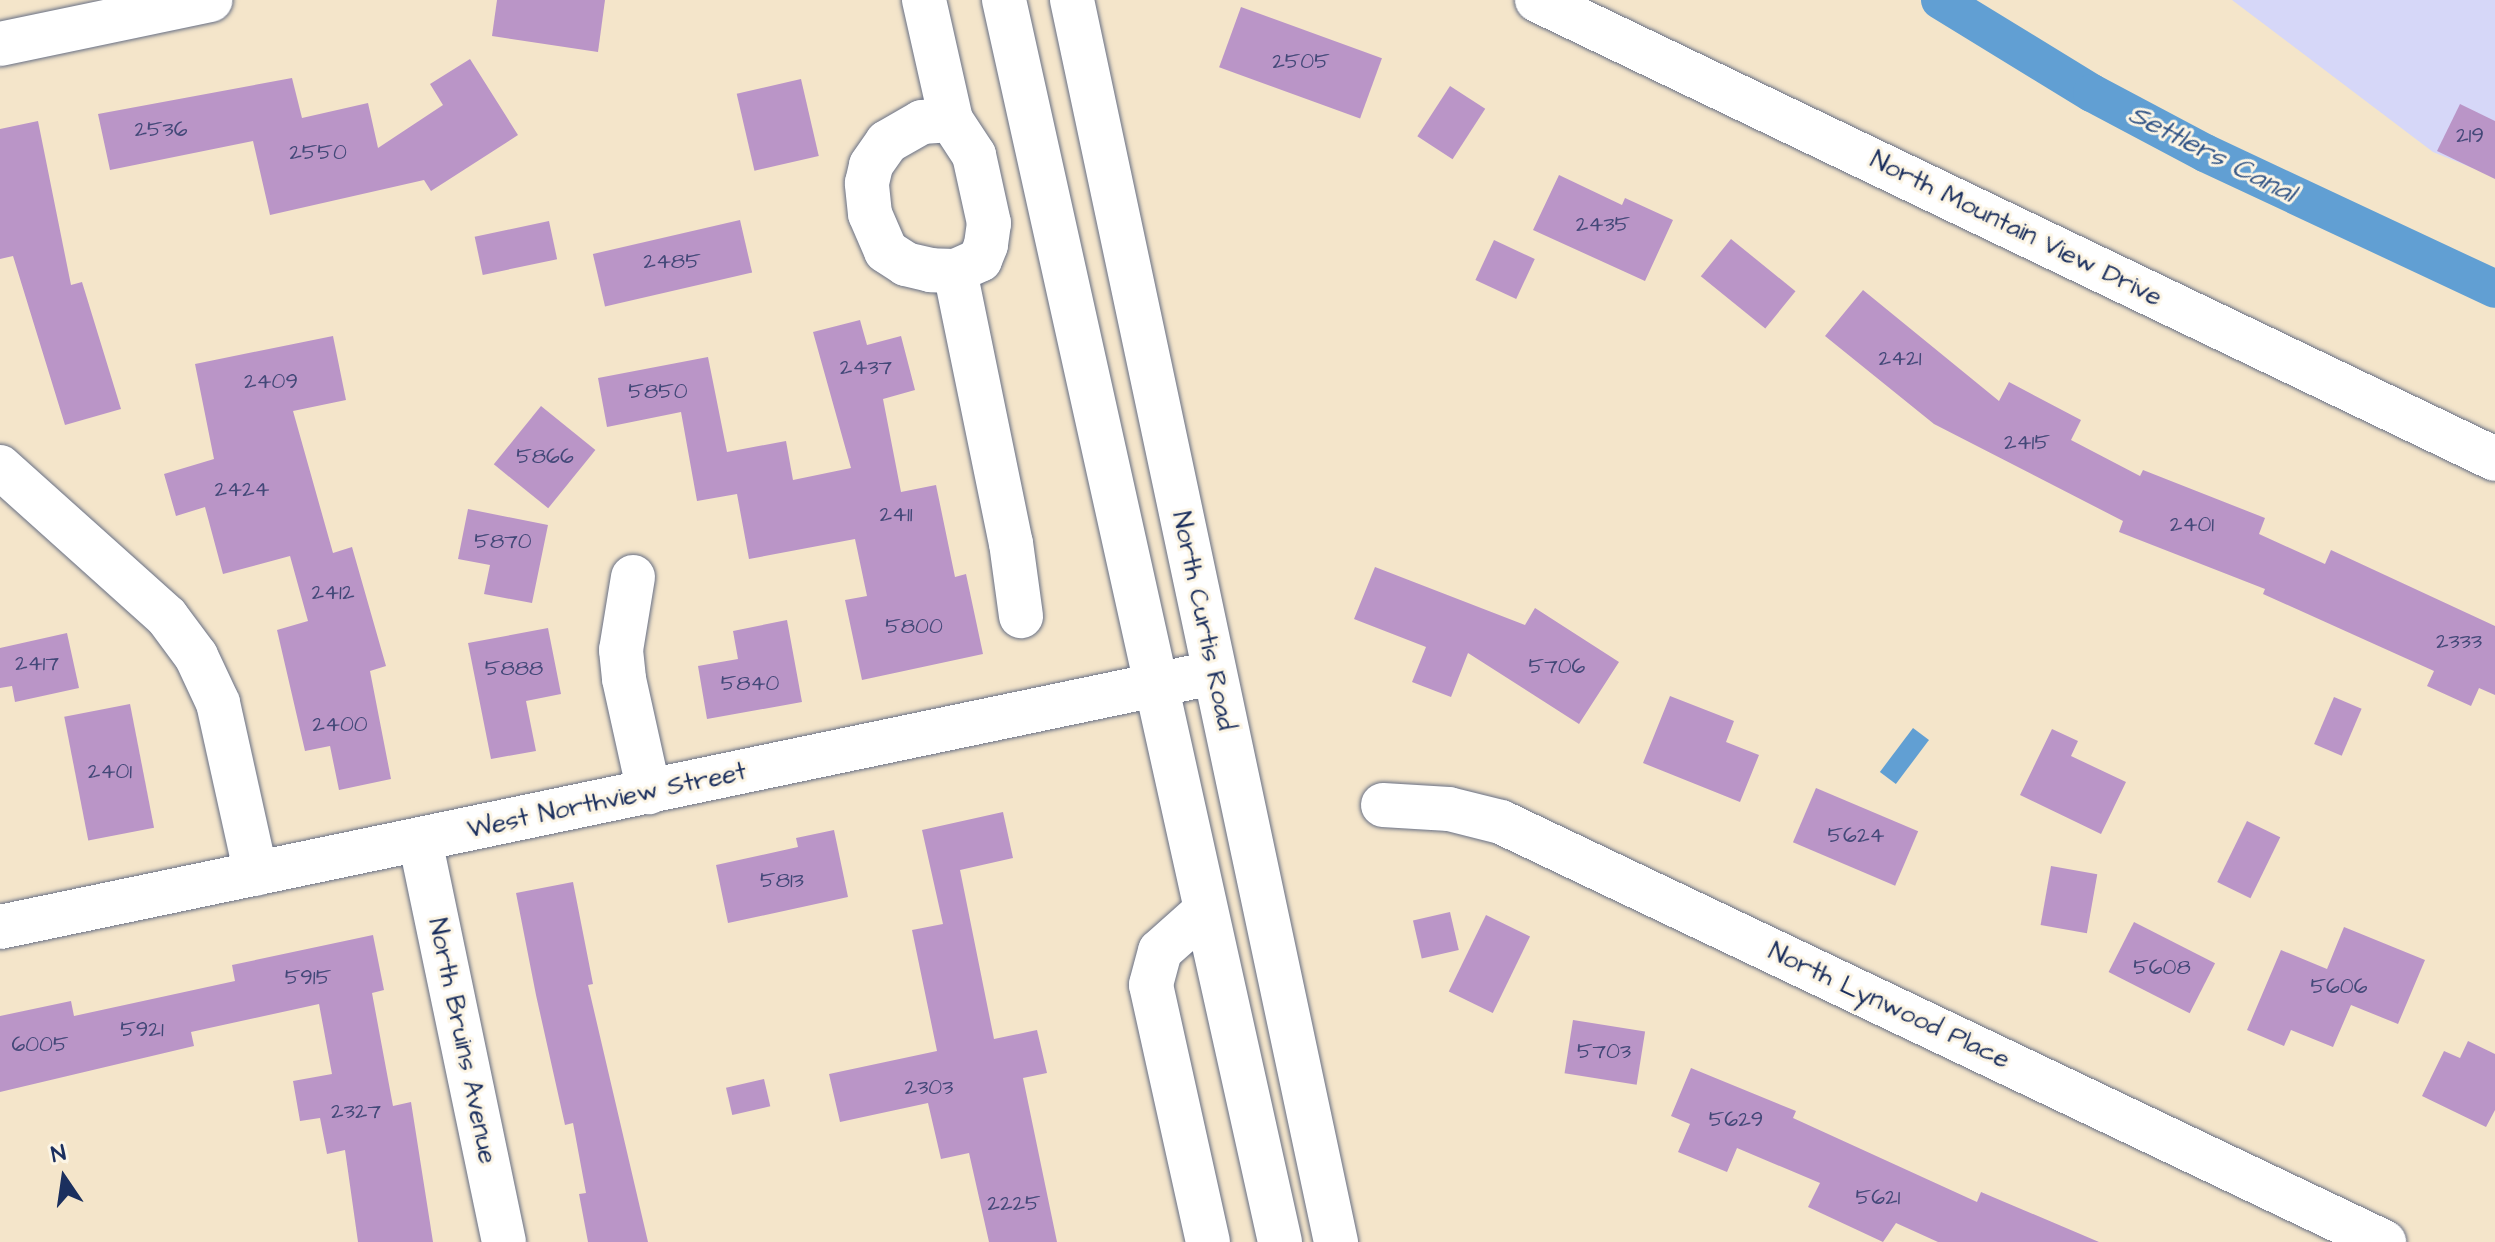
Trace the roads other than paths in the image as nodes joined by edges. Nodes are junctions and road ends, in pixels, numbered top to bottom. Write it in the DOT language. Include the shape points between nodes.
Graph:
graph roads {
  1 [pos="210,0"];
  2 [pos="924,0"];
  3 [pos="1004,0"];
  4 [pos="1072,0"];
  5 [pos="1537,0"];
  6 [pos="0,44"];
  7 [pos="951,120"];
  8 [pos="955,271"];
  9 [pos="2495,459"];
  10 [pos="0,467"];
  11 [pos="633,577"];
  12 [pos="1021,616"];
  13 [pos="1213,673"];
  14 [pos="1156,685"];
  15 [pos="649,792"];
  16 [pos="1383,805"];
  17 [pos="420,840"];
  18 [pos="256,874"];
  19 [pos="1205,911"];
  20 [pos="0,927"];
  21 [pos="504,1242"];
  22 [pos="1208,1242"];
  23 [pos="1280,1242"];
  24 [pos="1336,1242"];
  25 [pos="2384,1242"];
  1 -- 6 [label="street"];
  2 -- 7 [label="street"];
  3 -- 14 [label="street"];
  4 -- 13 [label="street, North Curtis Road"];
  5 -- 9 [label="street, North Mountain View Drive"];
  7 -- 8 [label="street" via="974,155 989,223 980,260"];
  7 -- 8 [label="street" via="922,122 887,142 871,165 867,183 870,214 886,251 906,264"];
  8 -- 12 [label="street"];
  10 -- 18 [label="street" via="167,617 196,656 218,703"];
  11 -- 15 [label="street" via="622,664"];
  13 -- 14 [label="street, West Northview Street"];
  13 -- 24 [label="street, North Curtis Road"];
  14 -- 15 [label="street, West Northview Street"];
  14 -- 19 [label="street"];
  15 -- 17 [label="street, West Northview Street"];
  16 -- 25 [label="street, North Lynwood Place" via="1449,809 1501,822"];
  17 -- 18 [label="street, West Northview Street"];
  17 -- 21 [label="street, North Bruins Avenue"];
  18 -- 20 [label="street, West Northview Street"];
  19 -- 22 [label="street" via="1160,951 1151,985"];
  19 -- 23 [label="street"];
}
